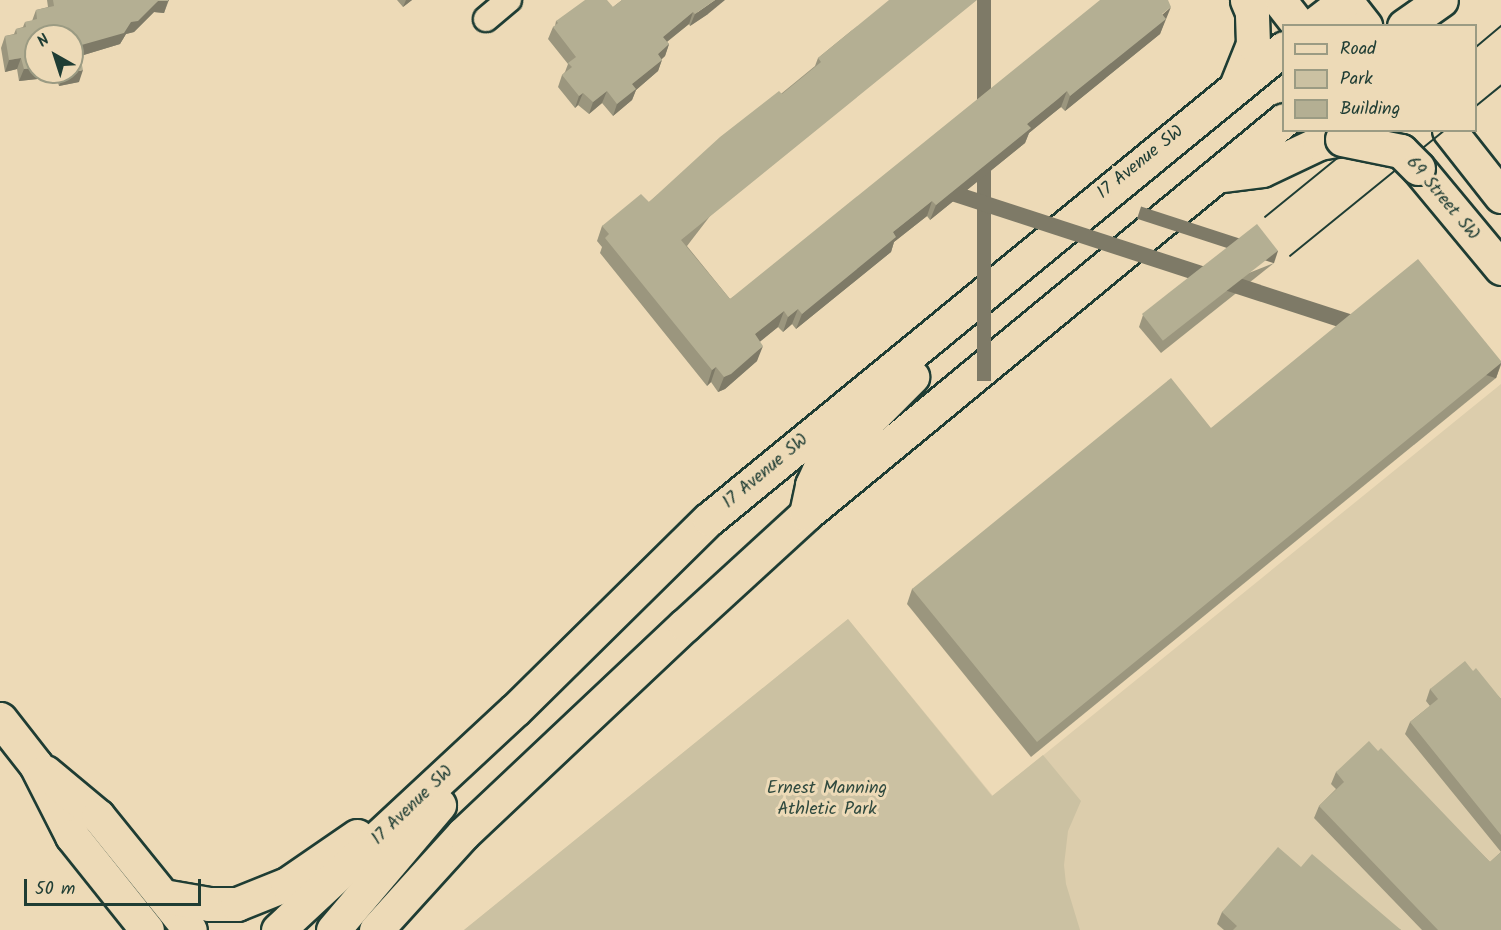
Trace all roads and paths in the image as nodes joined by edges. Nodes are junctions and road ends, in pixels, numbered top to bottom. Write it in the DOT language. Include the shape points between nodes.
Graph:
graph roads {
  1 [pos="509,0"];
  2 [pos="1247,0"];
  3 [pos="1279,0"];
  4 [pos="1345,0"];
  5 [pos="1441,0"];
  6 [pos="1448,0"];
  7 [pos="486,19"];
  8 [pos="1297,24"];
  9 [pos="1315,24"];
  10 [pos="1363,24"];
  11 [pos="1407,24"];
  12 [pos="1442,24"];
  13 [pos="1282,50"];
  14 [pos="1237,84"];
  15 [pos="1282,122"];
  16 [pos="1459,138"];
  17 [pos="1401,150"];
  18 [pos="1216,176"];
  19 [pos="1501,196"];
  20 [pos="1089,206"];
  21 [pos="1501,268"];
  22 [pos="807,514"];
  23 [pos="515,710"];
  24 [pos="0,719"];
  25 [pos="36,765"];
  26 [pos="440,780"];
  27 [pos="164,896"];
  28 [pos="147,930"];
  29 [pos="190,930"];
  30 [pos="278,930"];
  31 [pos="333,930"];
  32 [pos="376,930"];
  1 -- 7 [label="street"];
  2 -- 14 [label="main road" via="1252,12 1252,44"];
  3 -- 8 [label="main road"];
  4 -- 9 [label="main road"];
  4 -- 10 [label="main road"];
  5 -- 11 [label="main road"];
  6 -- 12 [label="main road"];
  13 -- 14 [label="main road, 17 Avenue SW"];
  14 -- 20 [label="main road, 17 Avenue SW"];
  15 -- 18 [label="main road"];
  16 -- 19 [label="main road"];
  17 -- 18 [label="main road, bridge" via="1342,139 1319,143 1262,170"];
  17 -- 21 [label="main road, 69 Street SW"];
  18 -- 22 [label="main road"];
  20 -- 22 [label="main road" via="834,452 819,470"];
  20 -- 23 [label="main road, 17 Avenue SW" via="709,519"];
  22 -- 32 [label="main road" via="463,834"];
  23 -- 26 [label="main road, 17 Avenue SW"];
  23 -- 31 [label="main road"];
  24 -- 25 [label="main road"];
  25 -- 27 [label="main road" via="98,816"];
  25 -- 28 [label="main road" via="72,836"];
  26 -- 27 [label="main road" via="287,884 237,904"];
  26 -- 30 [label="main road, 17 Avenue SW"];
  27 -- 29 [label="main road"];
}
